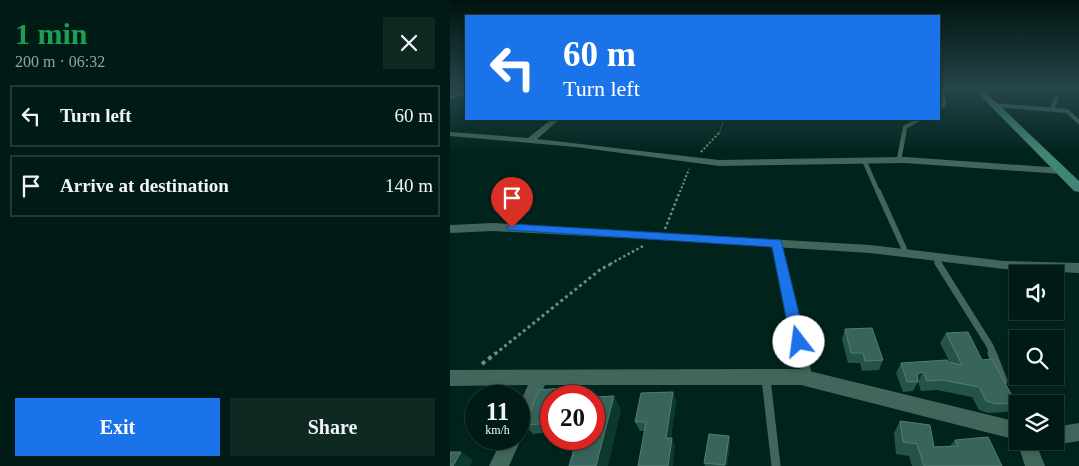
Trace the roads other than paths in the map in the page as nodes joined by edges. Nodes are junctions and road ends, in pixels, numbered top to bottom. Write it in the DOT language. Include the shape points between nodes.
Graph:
graph roads {
  1 [pos="999,110"];
  2 [pos="1052,110"];
  3 [pos="555,120"];
  4 [pos="918,120"];
  5 [pos="1079,122"];
  6 [pos="450,134"];
  7 [pos="530,141"];
  8 [pos="864,160"];
  9 [pos="900,160"];
  10 [pos="1062,171"];
  11 [pos="1079,188"];
  12 [pos="450,229"];
  13 [pos="777,243"];
  14 [pos="906,254"];
  15 [pos="935,258"];
  16 [pos="1079,268"];
  17 [pos="766,378"];
  18 [pos="457,379"];
  19 [pos="540,379"];
  20 [pos="808,379"];
  21 [pos="1009,396"];
  22 [pos="530,400"];
  23 [pos="1009,429"];
  24 [pos="1079,432"];
  25 [pos="1064,434"];
  26 [pos="507,450"];
  27 [pos="1029,450"];
  28 [pos="499,466"];
  29 [pos="776,466"];
  30 [pos="1035,466"];
  1 -- 10 [label="main road"];
  2 -- 5 [label="lane" via="1067,111"];
  3 -- 7 [label="street"];
  4 -- 9 [label="lane" via="905,127"];
  6 -- 7 [label="street"];
  7 -- 8 [label="street" via="719,162"];
  8 -- 9 [label="street"];
  8 -- 14 [label="lane"];
  9 -- 10 [label="street"];
  10 -- 11 [label="main road"];
  12 -- 13 [label="street" via="493,227"];
  13 -- 14 [label="street"];
  13 -- 20 [label="lane"];
  14 -- 15 [label="street"];
  15 -- 16 [label="street"];
  15 -- 21 [label="lane" via="990,346"];
  17 -- 19 [label="street"];
  17 -- 20 [label="street"];
  17 -- 29 [label="lane"];
  18 -- 19 [label="street"];
  19 -- 22 [label="street"];
  20 -- 23 [label="street"];
  24 -- 25 [label="street"];
  26 -- 28 [label="street"];
  27 -- 30 [label="street"];
}
